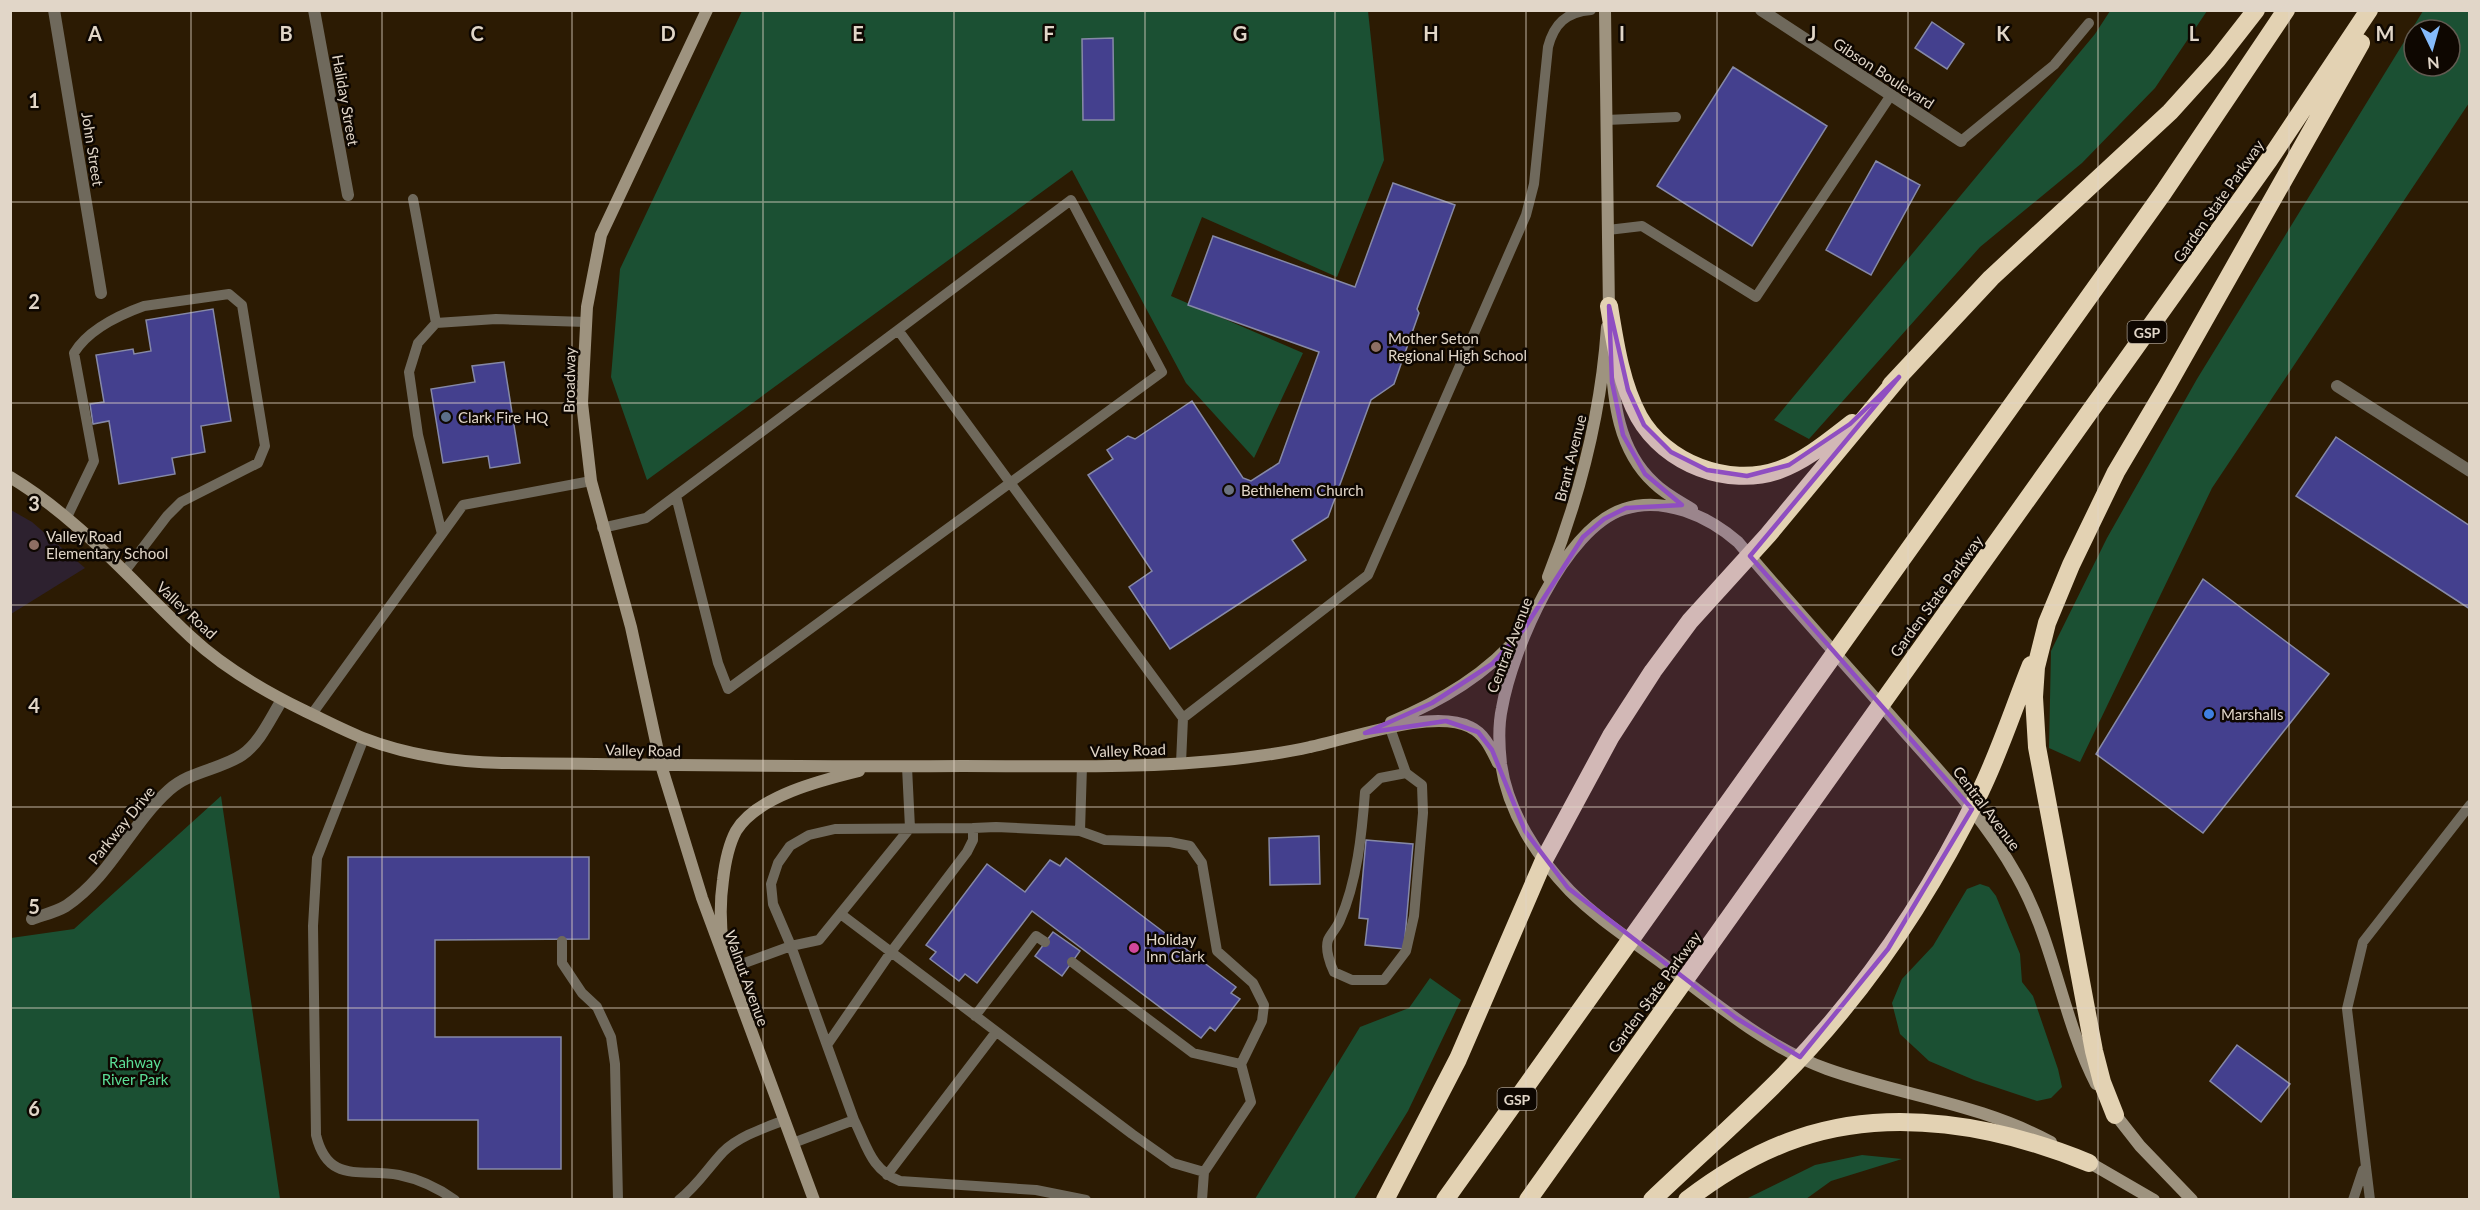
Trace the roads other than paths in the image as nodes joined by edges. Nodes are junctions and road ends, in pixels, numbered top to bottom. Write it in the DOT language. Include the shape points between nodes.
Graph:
graph roads {
  1 [pos="54,10"];
  2 [pos="314,10"];
  3 [pos="706,10"];
  4 [pos="1591,10"];
  5 [pos="1605,10"];
  6 [pos="1761,10"];
  7 [pos="2256,10"];
  8 [pos="2286,10"];
  9 [pos="2369,10"];
  10 [pos="2379,10"];
  11 [pos="2089,23"];
  12 [pos="1891,95"];
  13 [pos="1676,117"];
  14 [pos="1606,120"];
  15 [pos="1961,141"];
  16 [pos="348,195"];
  17 [pos="413,199"];
  18 [pos="1608,230"];
  19 [pos="101,293"];
  20 [pos="1609,306"];
  21 [pos="586,322"];
  22 [pos="436,323"];
  23 [pos="898,330"];
  24 [pos="1899,377"];
  25 [pos="2337,386"];
  26 [pos="2469,471"];
  27 [pos="10,477"];
  28 [pos="591,481"];
  29 [pos="1010,483"];
  30 [pos="676,496"];
  31 [pos="67,517"];
  32 [pos="1708,520"];
  33 [pos="602,528"];
  34 [pos="442,534"];
  35 [pos="1750,556"];
  36 [pos="125,571"];
  37 [pos="1535,612"];
  38 [pos="2047,623"];
  39 [pos="282,700"];
  40 [pos="312,714"];
  41 [pos="1184,718"];
  42 [pos="1390,728"];
  43 [pos="1365,733"];
  44 [pos="364,738"];
  45 [pos="1181,763"];
  46 [pos="661,765"];
  47 [pos="907,766"];
  48 [pos="1082,766"];
  49 [pos="885,767"];
  50 [pos="1407,773"];
  51 [pos="1504,781"];
  52 [pos="2469,805"];
  53 [pos="1971,809"];
  54 [pos="910,828"];
  55 [pos="973,828"];
  56 [pos="1080,831"];
  57 [pos="1544,860"];
  58 [pos="842,915"];
  59 [pos="32,919"];
  60 [pos="562,941"];
  61 [pos="1045,942"];
  62 [pos="791,946"];
  63 [pos="891,952"];
  64 [pos="1072,963"];
  65 [pos="728,969"];
  66 [pos="975,1016"];
  67 [pos="996,1032"];
  68 [pos="827,1045"];
  69 [pos="1800,1057"];
  70 [pos="1241,1064"];
  71 [pos="2115,1115"];
  72 [pos="785,1120"];
  73 [pos="854,1120"];
  74 [pos="793,1143"];
  75 [pos="2364,1161"];
  76 [pos="2089,1163"];
  77 [pos="1203,1172"];
  78 [pos="887,1175"];
  79 [pos="455,1200"];
  80 [pos="618,1200"];
  81 [pos="679,1200"];
  82 [pos="814,1200"];
  83 [pos="1086,1200"];
  84 [pos="1202,1200"];
  85 [pos="1385,1200"];
  86 [pos="1445,1200"];
  87 [pos="1527,1200"];
  88 [pos="1652,1200"];
  89 [pos="1687,1200"];
  90 [pos="2154,1200"];
  91 [pos="2193,1200"];
  92 [pos="2353,1200"];
  93 [pos="2370,1200"];
  1 -- 19 [label="street, John Street"];
  2 -- 16 [label="street, Haliday Street"];
  3 -- 21 [label="street, Broadway" via="601,235"];
  4 -- 41 [label="lane" via="1561,21 1552,32 1534,184 1526,214 1368,575"];
  5 -- 14 [label="street, Brant Avenue"];
  6 -- 12 [label="street, Gibson Boulevard"];
  7 -- 24 [label="highway" via="2170,112 1991,278"];
  8 -- 86 [label="highway, GSP" via="2163,193"];
  9 -- 87 [label="highway, Garden State Parkway / GSP" via="2262,170"];
  10 -- 38 [label="highway" via="2116,472 2074,556"];
  11 -- 15 [label="lane" via="2054,65"];
  12 -- 15 [label="street, Gibson Boulevard"];
  12 -- 18 [label="lane" via="1756,297 1642,226"];
  13 -- 14 [label="lane"];
  14 -- 18 [label="street, Brant Avenue"];
  17 -- 22 [label="lane"];
  18 -- 20 [label="street, Brant Avenue"];
  20 -- 24 [label="highway" via="1628,390 1644,425 1671,452 1714,472 1758,475 1799,460 1850,424"];
  20 -- 32 [label="street, Brant Avenue" via="1615,403 1629,449 1654,484"];
  20 -- 37 [label="street, Brant Avenue" via="1602,378 1588,456 1566,531"];
  21 -- 22 [label="lane" via="496,319"];
  21 -- 28 [label="street, Broadway" via="582,403"];
  22 -- 34 [label="lane" via="418,343 409,372 418,435"];
  23 -- 29 [label="lane"];
  23 -- 29 [label="lane" via="1071,200 1162,372"];
  23 -- 30 [label="lane"];
  24 -- 35 [label="highway"];
  25 -- 26 [label="street"];
  27 -- 31 [label="street, Valley Road"];
  28 -- 33 [label="street, Broadway"];
  28 -- 34 [label="lane" via="463,505"];
  29 -- 30 [label="lane" via="728,689"];
  29 -- 41 [label="lane"];
  30 -- 33 [label="lane" via="646,518"];
  31 -- 36 [label="street, Valley Road"];
  31 -- 36 [label="lane" via="94,461 74,353 83,339 144,306 229,294 242,305 265,446 258,463 181,502"];
  32 -- 35 [label="street, Central Avenue"];
  32 -- 37 [label="street, Central Avenue" via="1662,507 1637,506 1616,512 1583,537"];
  33 -- 46 [label="street, Broadway" via="631,627"];
  34 -- 40 [label="lane"];
  35 -- 53 [label="street, Central Avenue"];
  35 -- 57 [label="highway" via="1704,605 1653,671 1611,736"];
  36 -- 39 [label="street, Valley Road" via="193,639 238,675"];
  37 -- 43 [label="street, Valley Road" via="1514,643 1480,674 1424,707"];
  37 -- 51 [label="street, Central Avenue" via="1501,711 1499,745"];
  38 -- 53 [label="highway"];
  38 -- 71 [label="highway" via="2034,683 2037,747 2094,1051"];
  39 -- 40 [label="street, Valley Road"];
  39 -- 59 [label="street, Parkway Drive" via="245,753 169,789 98,878 65,907"];
  40 -- 44 [label="street, Valley Road"];
  41 -- 45 [label="lane"];
  42 -- 43 [label="street, Valley Road"];
  42 -- 50 [label="lane"];
  42 -- 51 [label="street, Valley Road" via="1446,721 1470,727 1486,740"];
  43 -- 45 [label="street, Valley Road" via="1280,753"];
  44 -- 46 [label="street, Valley Road" via="462,761"];
  44 -- 79 [label="lane" via="317,858 313,926 316,1135 319,1149 341,1170 422,1181"];
  45 -- 48 [label="street, Valley Road"];
  46 -- 49 [label="street, Valley Road"];
  46 -- 65 [label="street, Walnut Avenue"];
  47 -- 48 [label="street, Valley Road"];
  47 -- 49 [label="street, Valley Road"];
  47 -- 54 [label="lane"];
  48 -- 56 [label="lane"];
  49 -- 65 [label="street" via="789,793 744,820 727,855 720,897"];
  50 -- 50 [label="lane" via="1422,784 1423,813 1414,916 1406,951 1384,980 1352,980 1334,972 1327,942 1340,921 1352,878 1365,792 1380,778"];
  51 -- 57 [label="street, Central Avenue" via="1516,814"];
  52 -- 75 [label="lane" via="2363,942 2347,1009"];
  53 -- 69 [label="highway" via="1888,949"];
  53 -- 71 [label="street, Central Avenue" via="1991,833 2028,897 2078,1044"];
  54 -- 55 [label="lane"];
  54 -- 58 [label="lane"];
  54 -- 62 [label="lane" via="835,829 809,835 790,846 778,863 771,884 773,904"];
  55 -- 56 [label="lane"];
  55 -- 63 [label="lane" via="967,852"];
  56 -- 70 [label="lane" via="1105,840 1191,846 1202,863 1217,951 1252,983 1264,1005 1262,1021"];
  57 -- 69 [label="street, Central Avenue" via="1593,911 1736,1018"];
  57 -- 85 [label="highway" via="1458,1059"];
  58 -- 62 [label="lane" via="819,940"];
  58 -- 63 [label="lane"];
  60 -- 80 [label="lane" via="562,963 597,1007 611,1038"];
  61 -- 66 [label="lane" via="1036,936"];
  62 -- 65 [label="lane"];
  62 -- 68 [label="lane"];
  63 -- 66 [label="lane"];
  63 -- 68 [label="lane"];
  64 -- 70 [label="lane" via="1192,1053"];
  65 -- 72 [label="street, Walnut Avenue"];
  66 -- 67 [label="lane"];
  67 -- 77 [label="lane" via="1173,1163"];
  67 -- 78 [label="lane"];
  68 -- 73 [label="lane"];
  69 -- 76 [label="street, Central Avenue" via="1846,1075 1980,1111 2020,1126"];
  69 -- 88 [label="highway"];
  70 -- 77 [label="lane" via="1251,1102"];
  71 -- 91 [label="street, Central Avenue"];
  72 -- 74 [label="street, Walnut Avenue"];
  72 -- 81 [label="lane" via="751,1133 724,1150 696,1187"];
  73 -- 74 [label="lane"];
  73 -- 78 [label="lane" via="875,1165"];
  74 -- 82 [label="street, Walnut Avenue"];
  75 -- 92 [label="lane"];
  75 -- 93 [label="lane"];
  76 -- 89 [label="highway" via="2024,1139 1978,1129 1871,1124 1817,1133 1780,1145 1733,1168"];
  76 -- 90 [label="street, Central Avenue"];
  77 -- 84 [label="lane"];
  78 -- 83 [label="lane" via="913,1183 1036,1190"];
}
